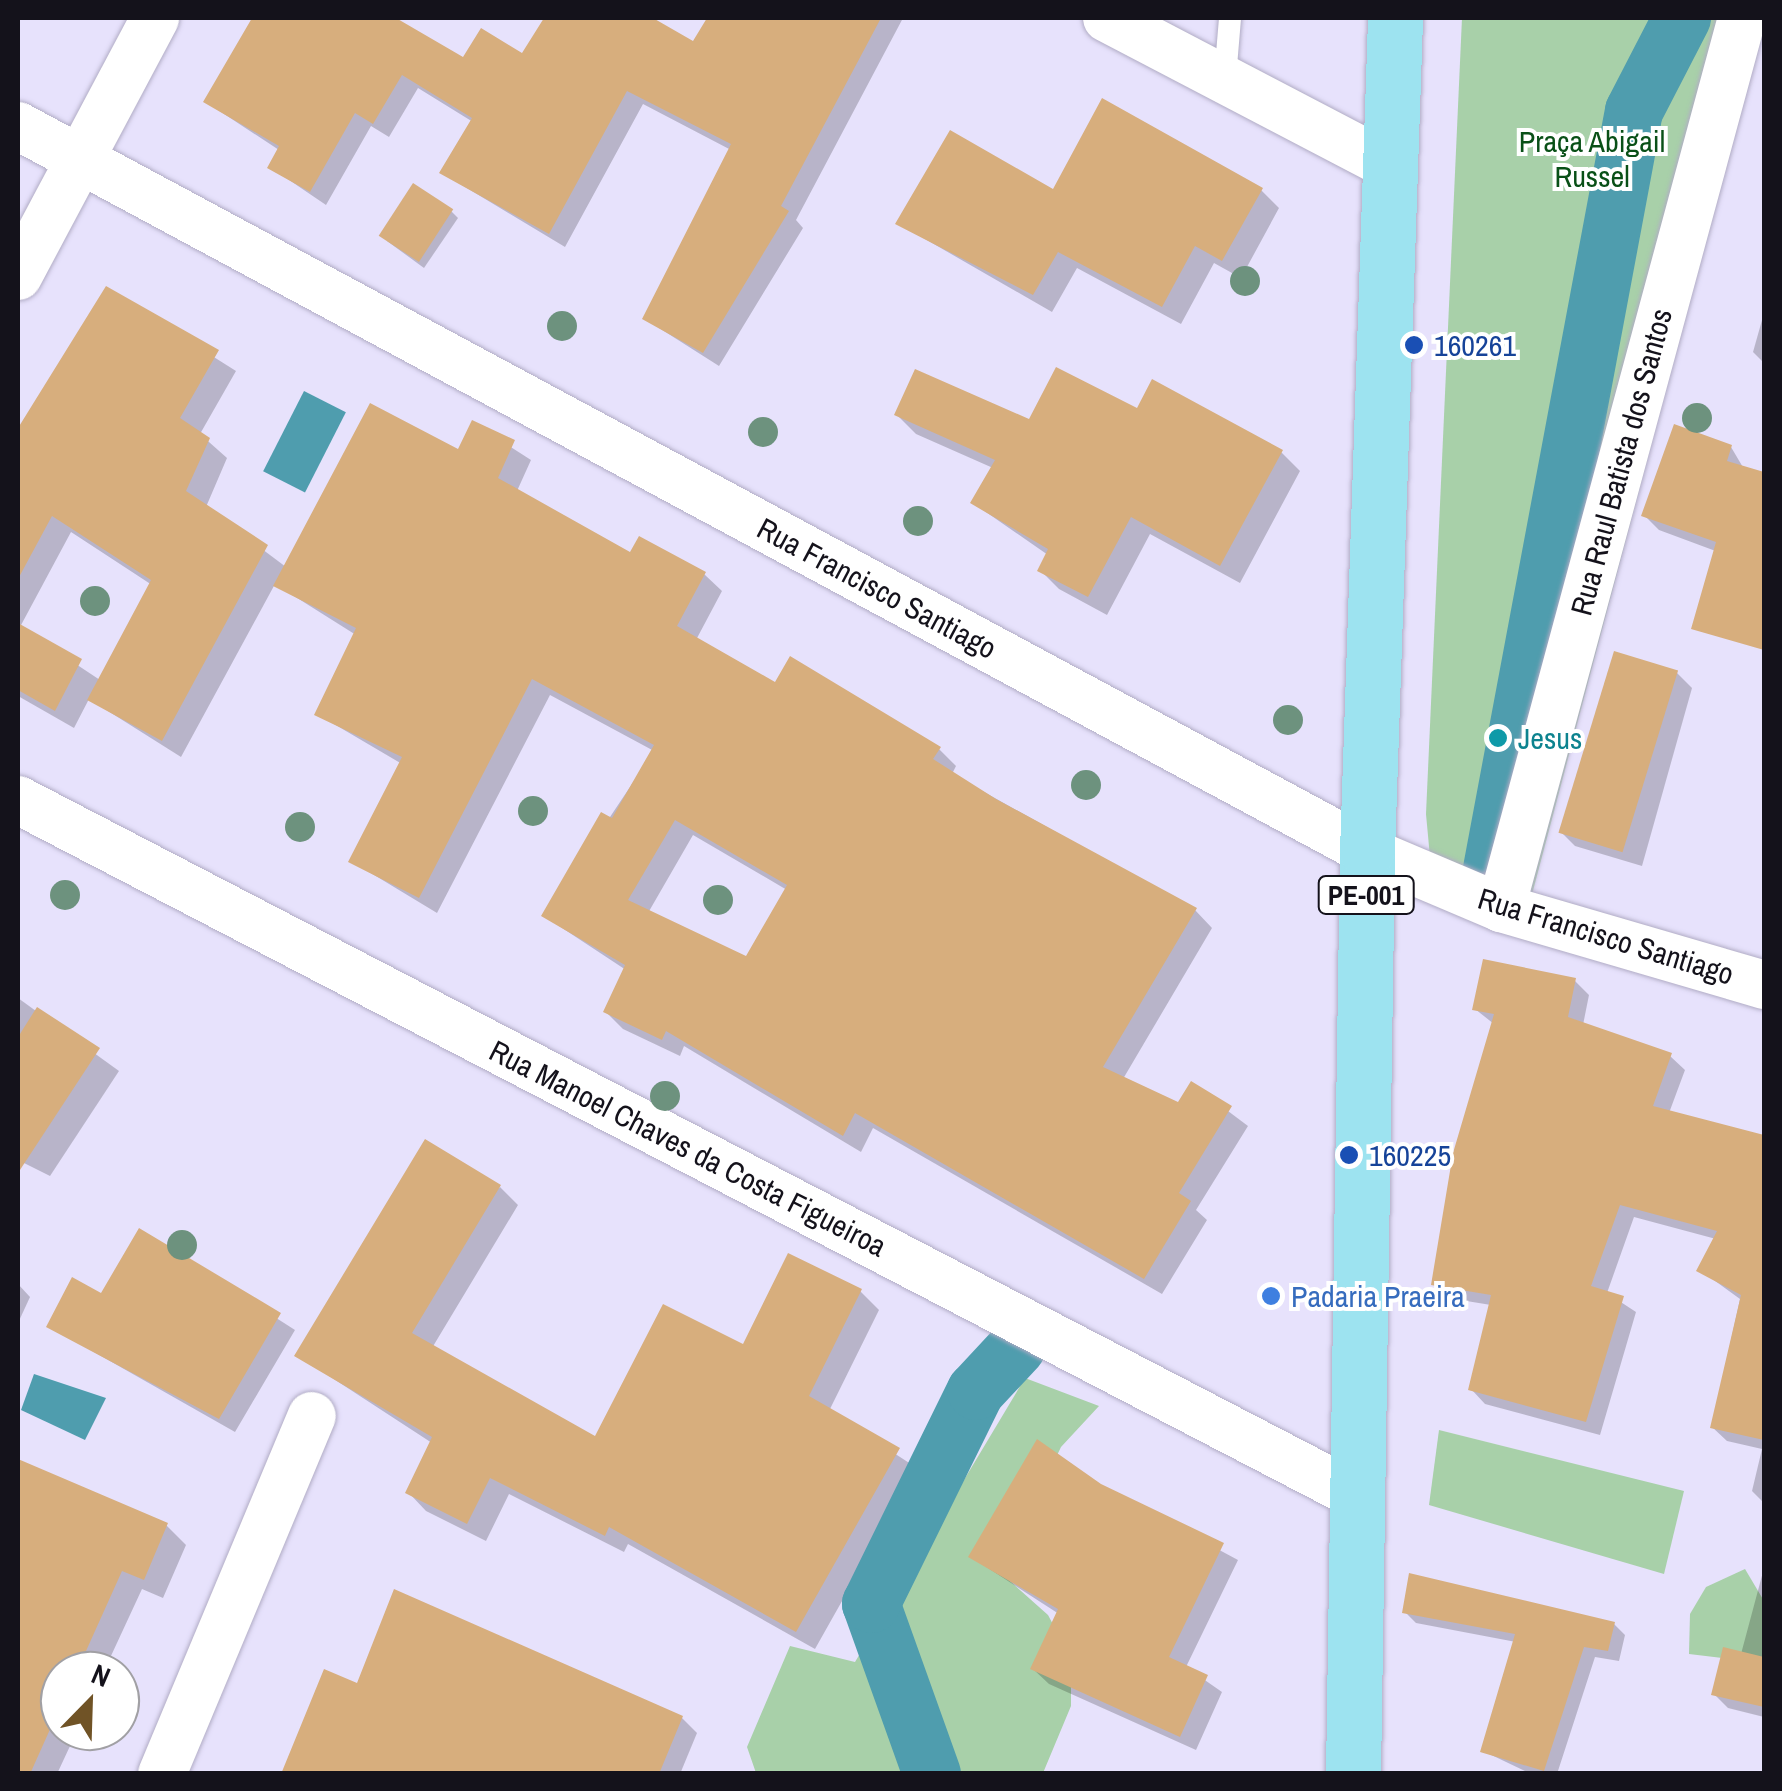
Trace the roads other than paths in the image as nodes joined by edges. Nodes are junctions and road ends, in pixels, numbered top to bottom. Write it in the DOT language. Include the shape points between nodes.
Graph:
graph roads {
  1 [pos="155,18"];
  2 [pos="1107,18"];
  3 [pos="1230,18"];
  4 [pos="1396,18"];
  5 [pos="1742,18"];
  6 [pos="1226,78"];
  7 [pos="18,126"];
  8 [pos="80,160"];
  9 [pos="1390,166"];
  10 [pos="18,276"];
  11 [pos="18,800"];
  12 [pos="1367,851"];
  13 [pos="1501,908"];
  14 [pos="1764,985"];
  15 [pos="312,1416"];
  16 [pos="1358,1496"];
  17 [pos="162,1774"];
  18 [pos="1353,1774"];
  1 -- 8 [label="street"];
  2 -- 6 [label="street"];
  3 -- 6 [label="lane"];
  4 -- 9 [label="main road, PE-001"];
  5 -- 13 [label="street, Rua Raul Batista dos Santos"];
  6 -- 9 [label="street"];
  7 -- 8 [label="street, Rua Francisco Santiago"];
  8 -- 10 [label="street"];
  8 -- 12 [label="street, Rua Francisco Santiago"];
  9 -- 12 [label="main road, PE-001"];
  11 -- 16 [label="street, Rua Manoel Chaves da Costa Figueiroa"];
  12 -- 13 [label="street, Rua Francisco Santiago"];
  12 -- 16 [label="main road, PE-001"];
  13 -- 14 [label="street, Rua Francisco Santiago"];
  15 -- 17 [label="street"];
  16 -- 18 [label="main road, PE-001"];
}
